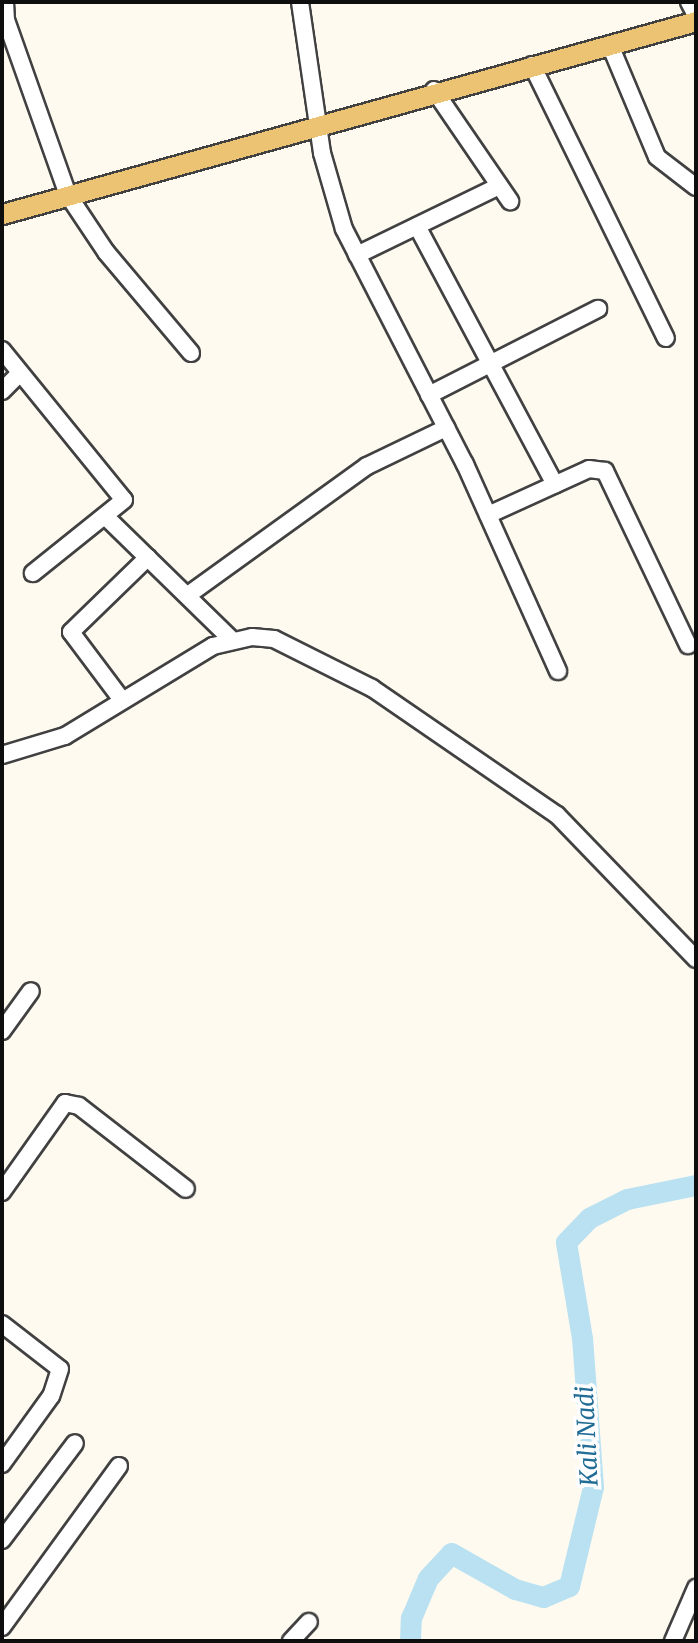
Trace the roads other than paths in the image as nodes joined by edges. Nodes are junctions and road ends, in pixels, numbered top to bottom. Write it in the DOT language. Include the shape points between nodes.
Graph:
graph roads {
  1 [pos="5,2"];
  2 [pos="300,2"];
  3 [pos="688,2"];
  4 [pos="696,15"];
  5 [pos="4,18"];
  6 [pos="696,21"];
  7 [pos="610,45"];
  8 [pos="532,65"];
  9 [pos="434,90"];
  10 [pos="318,122"];
  11 [pos="499,186"];
  12 [pos="696,187"];
  13 [pos="68,195"];
  14 [pos="510,201"];
  15 [pos="2,214"];
  16 [pos="417,226"];
  17 [pos="357,255"];
  18 [pos="598,309"];
  19 [pos="666,338"];
  20 [pos="2,350"];
  21 [pos="191,353"];
  22 [pos="495,362"];
  23 [pos="20,373"];
  24 [pos="2,391"];
  25 [pos="429,395"];
  26 [pos="446,428"];
  27 [pos="555,484"];
  28 [pos="488,515"];
  29 [pos="107,518"];
  30 [pos="148,556"];
  31 [pos="33,573"];
  32 [pos="188,595"];
  33 [pos="232,640"];
  34 [pos="688,645"];
  35 [pos="558,671"];
  36 [pos="121,700"];
  37 [pos="3,754"];
  38 [pos="696,959"];
  39 [pos="32,991"];
  40 [pos="2,1031"];
  41 [pos="186,1189"];
  42 [pos="2,1192"];
  43 [pos="2,1324"];
  44 [pos="75,1443"];
  45 [pos="2,1464"];
  46 [pos="120,1466"];
  47 [pos="2,1540"];
  48 [pos="696,1588"];
  49 [pos="309,1622"];
  50 [pos="2,1627"];
  51 [pos="291,1641"];
  52 [pos="673,1641"];
  1 -- 5 [label="street"];
  2 -- 10 [label="street"];
  3 -- 4 [label="street"];
  5 -- 13 [label="street"];
  6 -- 7 [label="main road"];
  7 -- 8 [label="main road"];
  7 -- 12 [label="street" via="657,157"];
  8 -- 9 [label="main road"];
  8 -- 19 [label="street"];
  9 -- 10 [label="main road"];
  9 -- 11 [label="street"];
  10 -- 13 [label="main road"];
  10 -- 17 [label="street" via="333,196"];
  11 -- 14 [label="street"];
  11 -- 16 [label="street"];
  13 -- 15 [label="main road"];
  13 -- 21 [label="street" via="114,263"];
  16 -- 17 [label="street"];
  16 -- 22 [label="street"];
  17 -- 25 [label="street"];
  18 -- 22 [label="street"];
  20 -- 23 [label="street"];
  22 -- 25 [label="street"];
  22 -- 27 [label="street"];
  23 -- 24 [label="street"];
  23 -- 29 [label="street" via="123,496 123,505"];
  25 -- 26 [label="street"];
  26 -- 28 [label="street"];
  26 -- 32 [label="street" via="367,466"];
  27 -- 28 [label="street"];
  27 -- 34 [label="street" via="589,469 605,471"];
  28 -- 35 [label="street"];
  29 -- 30 [label="street"];
  29 -- 31 [label="street"];
  30 -- 32 [label="street"];
  30 -- 36 [label="street" via="71,632"];
  32 -- 33 [label="street"];
  33 -- 36 [label="street" via="187,659"];
  33 -- 38 [label="street" via="262,637 320,658 450,741 567,824"];
  36 -- 37 [label="street" via="43,746"];
  39 -- 40 [label="street"];
  41 -- 42 [label="street" via="79,1106 65,1103"];
  43 -- 45 [label="street" via="60,1369 51,1396"];
  44 -- 47 [label="street"];
  46 -- 50 [label="street"];
  48 -- 52 [label="street"];
  49 -- 51 [label="street"];
}
